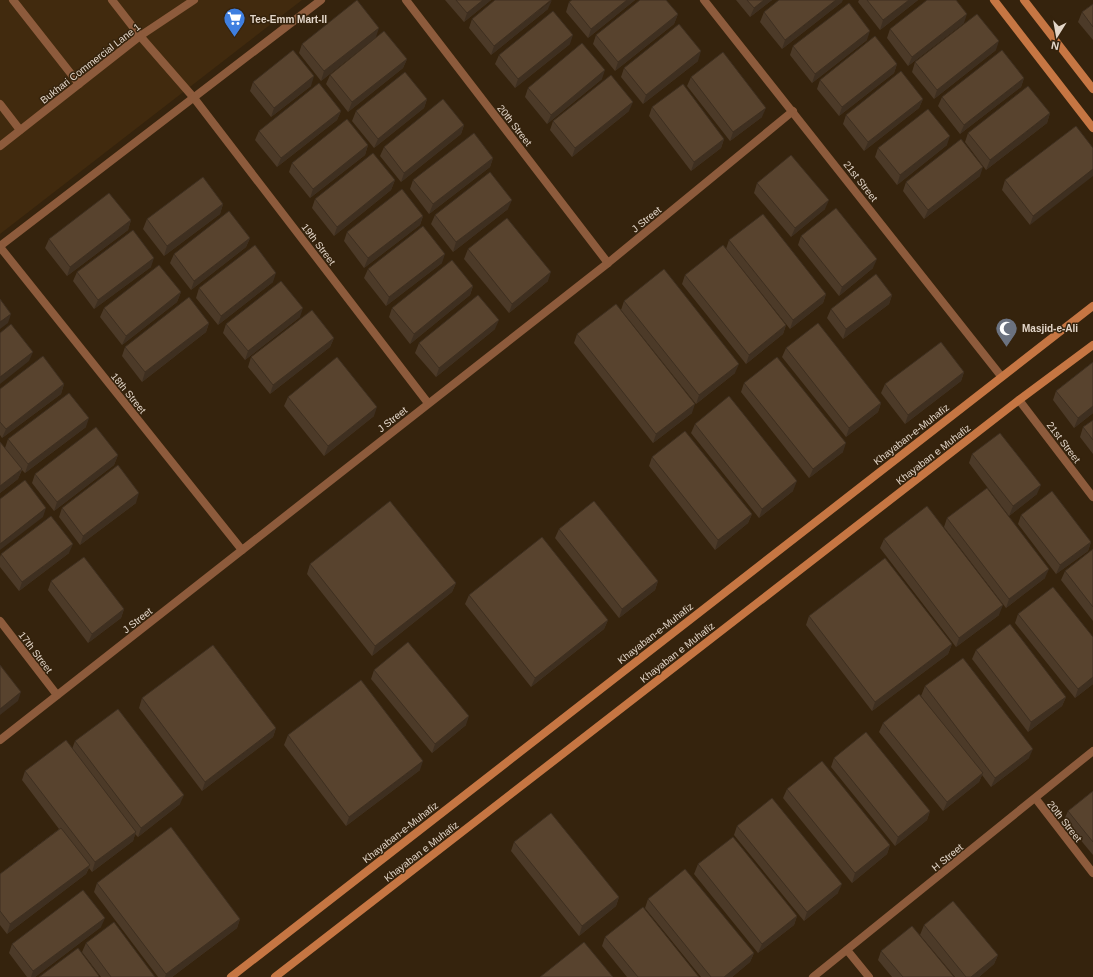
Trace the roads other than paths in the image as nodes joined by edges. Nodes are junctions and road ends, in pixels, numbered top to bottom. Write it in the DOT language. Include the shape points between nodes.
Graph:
graph roads {
  1 [pos="13,0"];
  2 [pos="112,0"];
  3 [pos="194,0"];
  4 [pos="321,0"];
  5 [pos="406,0"];
  6 [pos="704,0"];
  7 [pos="994,0"];
  8 [pos="1024,0"];
  9 [pos="140,36"];
  10 [pos="79,84"];
  11 [pos="1093,89"];
  12 [pos="194,98"];
  13 [pos="0,104"];
  14 [pos="793,111"];
  15 [pos="1093,128"];
  16 [pos="20,130"];
  17 [pos="0,146"];
  18 [pos="0,247"];
  19 [pos="608,263"];
  20 [pos="1093,306"];
  21 [pos="1093,345"];
  22 [pos="1001,376"];
  23 [pos="1019,400"];
  24 [pos="428,403"];
  25 [pos="1093,497"];
  26 [pos="242,550"];
  27 [pos="0,621"];
  28 [pos="57,695"];
  29 [pos="0,740"];
  30 [pos="1093,751"];
  31 [pos="1036,799"];
  32 [pos="1093,873"];
  33 [pos="847,950"];
  34 [pos="230,977"];
  35 [pos="274,977"];
  36 [pos="813,977"];
  37 [pos="869,977"];
  1 -- 10 [label="street"];
  2 -- 9 [label="street, 19th Street"];
  3 -- 9 [label="street, Bukhari Commercial Lane 1"];
  4 -- 12 [label="street"];
  5 -- 19 [label="street, 20th Street"];
  6 -- 14 [label="street, 21st Street"];
  7 -- 15 [label="street"];
  8 -- 11 [label="street"];
  9 -- 10 [label="street, Bukhari Commercial Lane 1"];
  9 -- 12 [label="street, 19th Street"];
  10 -- 16 [label="street, Bukhari Commercial Lane 1"];
  12 -- 18 [label="street"];
  12 -- 24 [label="street, 19th Street"];
  13 -- 16 [label="street"];
  14 -- 19 [label="street, J Street"];
  14 -- 22 [label="street, 21st Street"];
  16 -- 17 [label="street, Bukhari Commercial Lane 1"];
  18 -- 26 [label="street, 18th Street"];
  19 -- 24 [label="street, J Street"];
  20 -- 22 [label="street, Khayaban-e-Muhafiz"];
  21 -- 23 [label="street, Khayaban e Muhafiz"];
  22 -- 34 [label="street, Khayaban-e-Muhafiz"];
  23 -- 25 [label="street, 21st Street"];
  23 -- 35 [label="street, Khayaban e Muhafiz"];
  24 -- 26 [label="street, J Street"];
  26 -- 28 [label="street, J Street"];
  27 -- 28 [label="street, 17th Street"];
  28 -- 29 [label="street, J Street"];
  30 -- 31 [label="street, H Street"];
  31 -- 32 [label="street, 20th Street"];
  31 -- 33 [label="street, H Street"];
  33 -- 36 [label="street, H Street"];
  33 -- 37 [label="street"];
}
